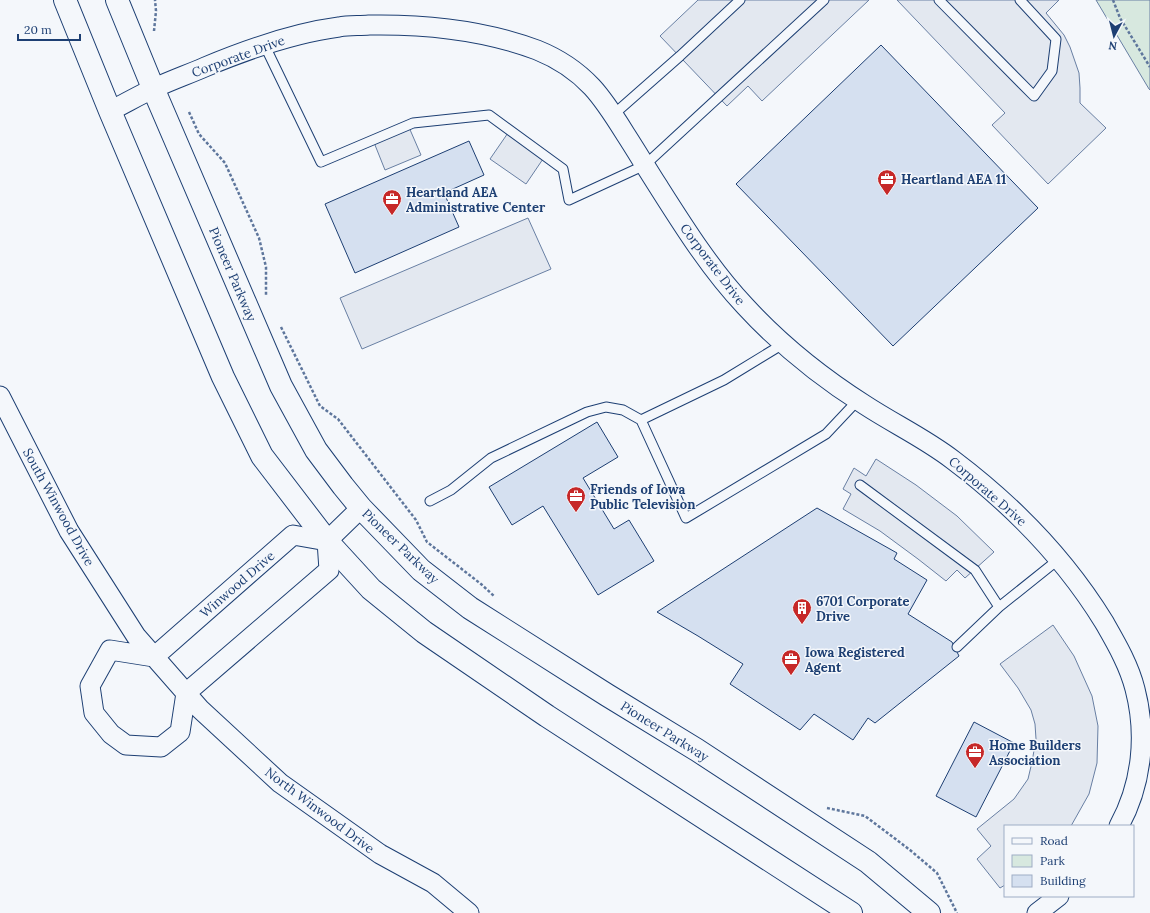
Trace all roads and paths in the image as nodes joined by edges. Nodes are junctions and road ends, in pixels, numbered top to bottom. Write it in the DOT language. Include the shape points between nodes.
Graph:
graph roads {
  1 [pos="65,0"];
  2 [pos="117,0"];
  3 [pos="155,0"];
  4 [pos="740,0"];
  5 [pos="824,0"];
  6 [pos="939,0"];
  7 [pos="1020,0"];
  8 [pos="1113,0"];
  9 [pos="154,36"];
  10 [pos="264,44"];
  11 [pos="1150,67"];
  12 [pos="174,80"];
  13 [pos="153,88"];
  14 [pos="110,111"];
  15 [pos="613,114"];
  16 [pos="645,165"];
  17 [pos="266,297"];
  18 [pos="280,324"];
  19 [pos="782,344"];
  20 [pos="858,400"];
  21 [pos="2,407"];
  22 [pos="641,420"];
  23 [pos="860,485"];
  24 [pos="430,501"];
  25 [pos="361,508"];
  26 [pos="327,541"];
  27 [pos="1059,559"];
  28 [pos="496,598"];
  29 [pos="999,607"];
  30 [pos="136,636"];
  31 [pos="957,647"];
  32 [pos="154,657"];
  33 [pos="186,693"];
  34 [pos="825,808"];
  35 [pos="1120,825"];
  36 [pos="1058,897"];
  37 [pos="469,913"];
  38 [pos="851,913"];
  39 [pos="929,913"];
  40 [pos="957,913"];
  41 [pos="1037,913"];
  1 -- 14 [label="street"];
  2 -- 13 [label="street, Pioneer Parkway"];
  3 -- 9 [label="path"];
  4 -- 15 [label="lane"];
  5 -- 16 [label="lane"];
  6 -- 7 [label="lane" via="1034,96 1052,71 1056,39"];
  8 -- 11 [label="path" via="1120,18"];
  10 -- 12 [label="street, Corporate Drive"];
  10 -- 15 [label="street, Corporate Drive" via="341,26 443,28 492,37 535,49 570,68 592,86"];
  10 -- 16 [label="lane" via="321,162 413,123 489,115 563,169 569,200"];
  12 -- 13 [label="street, Corporate Drive"];
  12 -- 17 [label="path" via="199,134 225,163 259,238 266,267"];
  13 -- 14 [label="street, Corporate Drive"];
  13 -- 25 [label="street, Pioneer Parkway" via="281,386 316,450"];
  14 -- 26 [label="street" via="223,377 262,456"];
  15 -- 16 [label="street, Corporate Drive"];
  16 -- 19 [label="street, Corporate Drive" via="712,267"];
  18 -- 28 [label="path" via="320,406 338,419 416,520 427,542"];
  19 -- 20 [label="street, Corporate Drive" via="824,378"];
  19 -- 22 [label="lane" via="724,380"];
  20 -- 22 [label="lane" via="826,434 686,518"];
  20 -- 27 [label="street, Corporate Drive" via="948,456 988,487"];
  21 -- 30 [label="street, South Winwood Drive" via="69,531"];
  22 -- 24 [label="lane" via="623,410 606,407 587,412 491,458 451,490"];
  23 -- 29 [label="lane" via="975,570"];
  25 -- 26 [label="street"];
  25 -- 39 [label="street, Pioneer Parkway" via="421,570 470,608 697,750 868,862"];
  26 -- 32 [label="street, Winwood Drive" via="294,534"];
  26 -- 33 [label="street" via="329,570"];
  26 -- 38 [label="street" via="371,589 424,632 554,720"];
  27 -- 29 [label="lane"];
  27 -- 35 [label="street, Corporate Drive" via="1091,601 1118,646 1135,687 1141,718 1141,750 1137,782"];
  29 -- 31 [label="lane"];
  30 -- 32 [label="street, North Winwood Drive"];
  32 -- 33 [label="street, North Winwood Drive"];
  32 -- 33 [label="street" via="110,650 90,686 94,713 111,734 126,744 161,747 180,732"];
  33 -- 37 [label="street, North Winwood Drive" via="280,783 380,854 433,883"];
  34 -- 40 [label="path" via="865,816 910,850 937,873"];
  36 -- 41 [label="street"];
}
